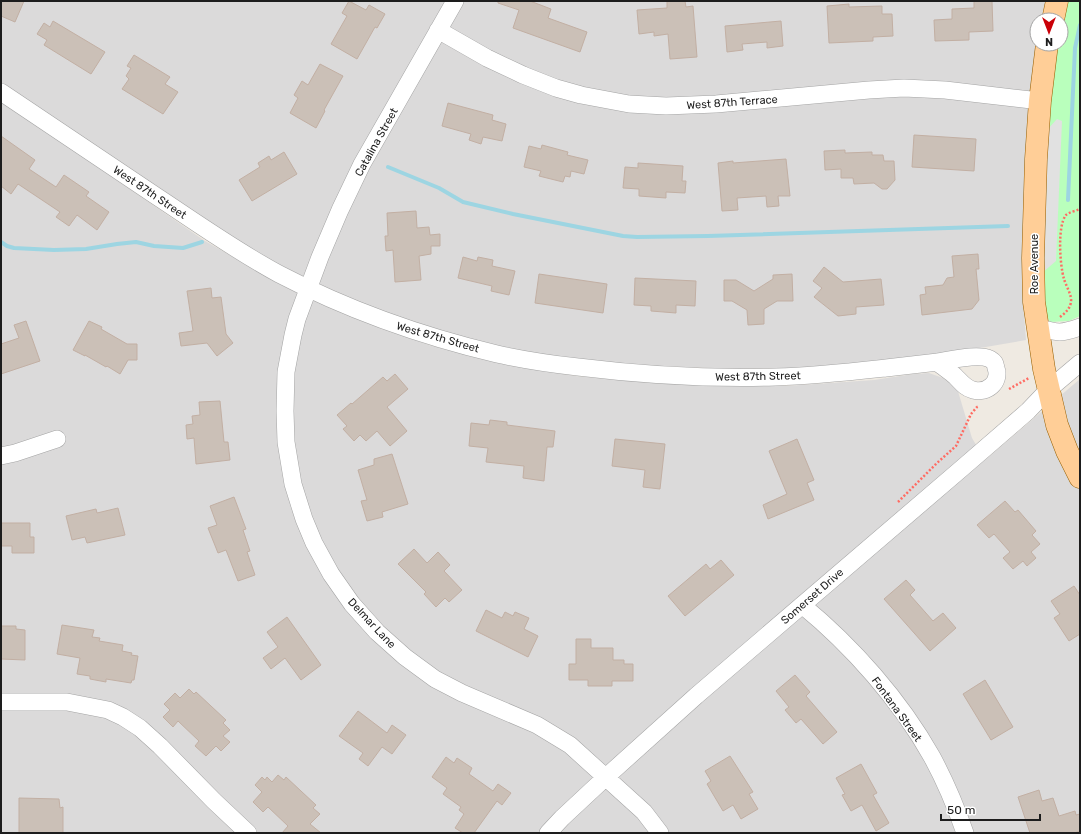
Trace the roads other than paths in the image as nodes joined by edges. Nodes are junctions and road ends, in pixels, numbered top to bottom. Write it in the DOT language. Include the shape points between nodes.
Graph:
graph roads {
  1 [pos="455,1"];
  2 [pos="1057,1"];
  3 [pos="1054,12"];
  4 [pos="438,30"];
  5 [pos="1046,52"];
  6 [pos="1,92"];
  7 [pos="1040,101"];
  8 [pos="308,288"];
  9 [pos="1038,327"];
  10 [pos="1080,327"];
  11 [pos="937,362"];
  12 [pos="1080,364"];
  13 [pos="1048,390"];
  14 [pos="57,439"];
  15 [pos="1,456"];
  16 [pos="1080,477"];
  17 [pos="802,605"];
  18 [pos="1,702"];
  19 [pos="606,777"];
  20 [pos="248,833"];
  21 [pos="548,833"];
  22 [pos="660,833"];
  23 [pos="965,833"];
  1 -- 4 [label="street, Catalina Street"];
  2 -- 3 [label="main road"];
  4 -- 7 [label="street, West 87th Terrace" via="523,76 581,95 629,104 716,104 904,88"];
  4 -- 8 [label="street, Catalina Street" via="362,164"];
  5 -- 7 [label="main road, Roe Avenue"];
  6 -- 8 [label="street, West 87th Street" via="238,250"];
  7 -- 9 [label="main road, Roe Avenue" via="1033,258 1034,302"];
  8 -- 11 [label="street, West 87th Street" via="388,323 433,337 499,354 600,370 663,375 776,377"];
  8 -- 19 [label="street, Delmar Lane" via="293,335 286,372 286,442 293,484 304,519 331,574 352,604 377,632 405,657 435,679 557,737 570,745"];
  9 -- 10 [label="street" via="1061,333"];
  9 -- 13 [label="main road, Roe Avenue"];
  12 -- 13 [label="street, Somerset Drive"];
  13 -- 16 [label="main road, Roe Avenue" via="1057,425"];
  13 -- 17 [label="street, Somerset Drive" via="1028,411"];
  14 -- 15 [label="street"];
  17 -- 19 [label="street, Somerset Drive"];
  17 -- 23 [label="street, Fontana Street" via="842,640 904,714 932,757"];
  18 -- 20 [label="street" via="66,702 108,710 123,717 160,746"];
  19 -- 21 [label="street, Somerset Drive"];
  19 -- 22 [label="street, Delmar Lane" via="644,812"];
}
